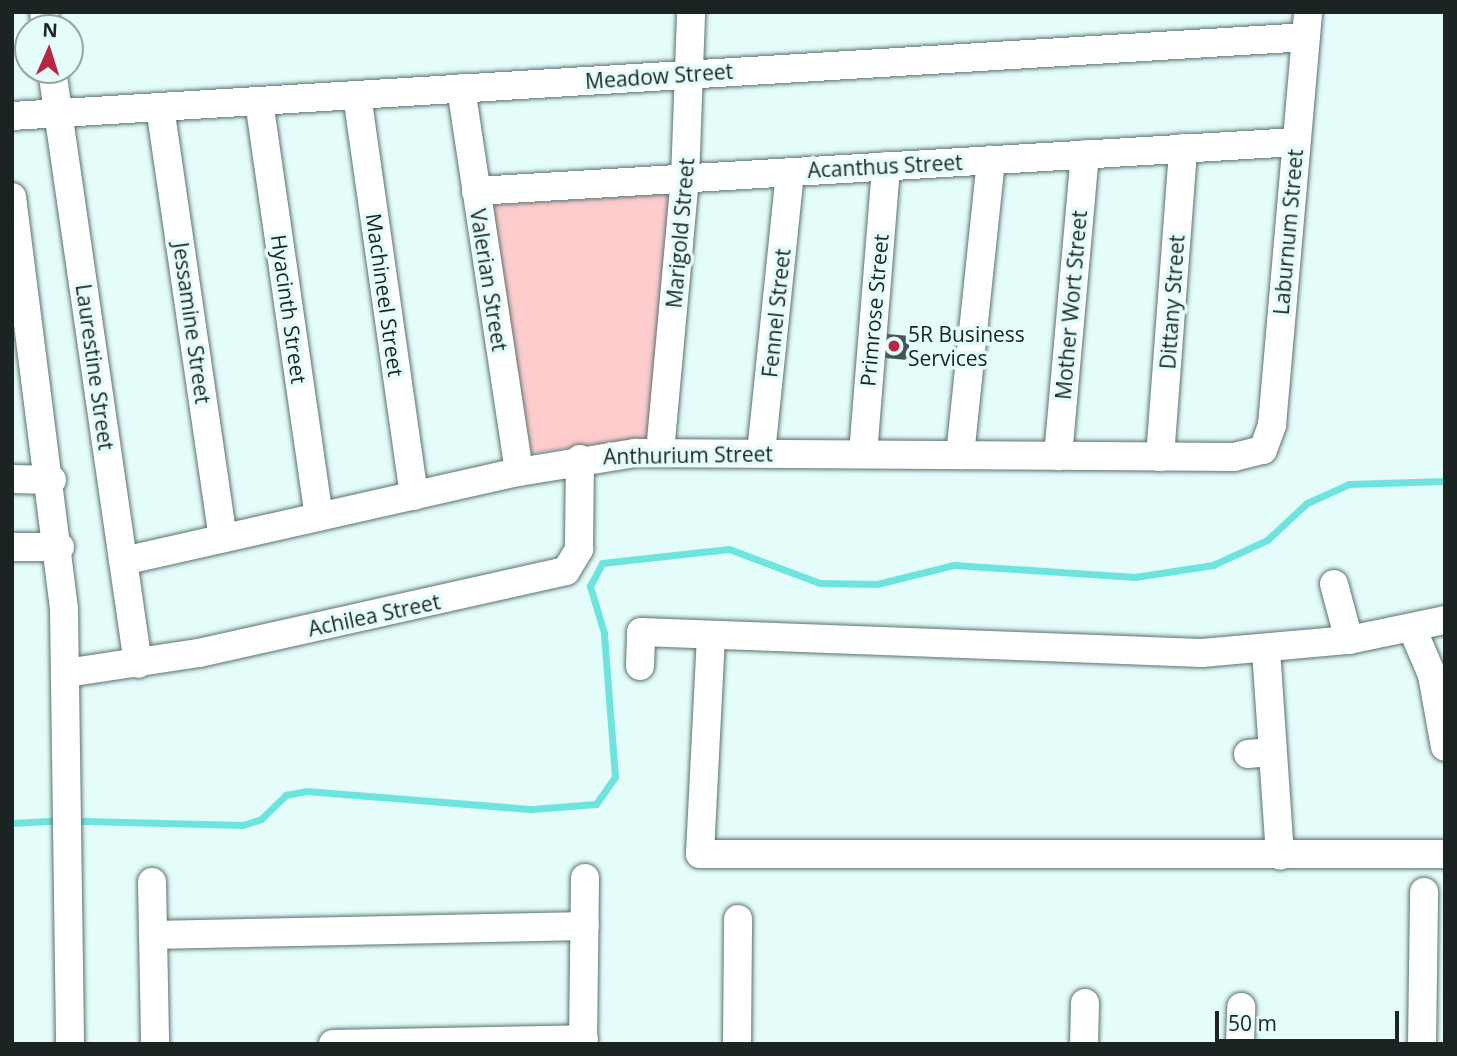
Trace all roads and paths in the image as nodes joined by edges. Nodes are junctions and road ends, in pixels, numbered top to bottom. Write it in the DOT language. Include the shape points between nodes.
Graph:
graph roads {
  1 [pos="691,12"];
  2 [pos="1307,24"];
  3 [pos="691,74"];
  4 [pos="54,84"];
  5 [pos="461,88"];
  6 [pos="357,95"];
  7 [pos="259,101"];
  8 [pos="160,107"];
  9 [pos="59,113"];
  10 [pos="12,116"];
  11 [pos="1295,142"];
  12 [pos="1184,148"];
  13 [pos="1085,154"];
  14 [pos="991,160"];
  15 [pos="886,166"];
  16 [pos="790,172"];
  17 [pos="685,179"];
  18 [pos="476,191"];
  19 [pos="12,197"];
  20 [pos="20,291"];
  21 [pos="1263,450"];
  22 [pos="660,452"];
  23 [pos="761,453"];
  24 [pos="863,454"];
  25 [pos="960,455"];
  26 [pos="1058,456"];
  27 [pos="1160,457"];
  28 [pos="580,460"];
  29 [pos="519,472"];
  30 [pos="12,479"];
  31 [pos="52,480"];
  32 [pos="414,496"];
  33 [pos="319,517"];
  34 [pos="223,538"];
  35 [pos="12,547"];
  36 [pos="60,547"];
  37 [pos="123,561"];
  38 [pos="1334,584"];
  39 [pos="1445,620"];
  40 [pos="1412,628"];
  41 [pos="712,636"];
  42 [pos="1349,640"];
  43 [pos="1266,650"];
  44 [pos="138,664"];
  45 [pos="640,666"];
  46 [pos="66,673"];
  47 [pos="1445,747"];
  48 [pos="1445,854"];
  49 [pos="1280,856"];
  50 [pos="585,878"];
  51 [pos="152,882"];
  52 [pos="1424,892"];
  53 [pos="738,919"];
  54 [pos="584,926"];
  55 [pos="153,935"];
  56 [pos="1085,1003"];
  57 [pos="1241,1007"];
  58 [pos="583,1041"];
  59 [pos="69,1044"];
  60 [pos="155,1044"];
  61 [pos="333,1044"];
  62 [pos="737,1044"];
  63 [pos="1084,1044"];
  64 [pos="1240,1044"];
  65 [pos="1422,1044"];
  1 -- 3 [label="street, Marigold Street"];
  2 -- 3 [label="street, Meadow Street"];
  2 -- 11 [label="street, Laburnum Street"];
  3 -- 5 [label="street, Meadow Street"];
  3 -- 17 [label="street, Marigold Street"];
  4 -- 9 [label="street, Laurestine Street"];
  5 -- 6 [label="street, Meadow Street"];
  5 -- 18 [label="street, Valerian Street"];
  6 -- 7 [label="street, Meadow Street"];
  6 -- 32 [label="street, Machineel Street"];
  7 -- 8 [label="street, Meadow Street"];
  7 -- 33 [label="street, Hyacinth Street"];
  8 -- 9 [label="street, Meadow Street"];
  8 -- 34 [label="street, Jessamine Street"];
  9 -- 10 [label="street, Meadow Street"];
  9 -- 37 [label="street, Laurestine Street"];
  11 -- 12 [label="street, Acanthus Street"];
  11 -- 21 [label="street, Laburnum Street" via="1272,425"];
  12 -- 13 [label="street, Acanthus Street"];
  12 -- 27 [label="street, Dittany Street"];
  13 -- 14 [label="street, Acanthus Street"];
  13 -- 26 [label="street, Mother Wort Street"];
  14 -- 15 [label="street, Acanthus Street"];
  14 -- 25 [label="street"];
  15 -- 16 [label="street, Acanthus Street"];
  15 -- 24 [label="street, Primrose Street"];
  16 -- 17 [label="street, Acanthus Street"];
  16 -- 23 [label="street, Fennel Street"];
  17 -- 18 [label="street, Acanthus Street"];
  17 -- 22 [label="street, Marigold Street"];
  18 -- 29 [label="street, Valerian Street"];
  19 -- 20 [label="street"];
  20 -- 31 [label="street"];
  21 -- 27 [label="street, Anthurium Street" via="1234,457"];
  22 -- 23 [label="street, Anthurium Street"];
  22 -- 28 [label="street, Anthurium Street"];
  23 -- 24 [label="street, Anthurium Street"];
  24 -- 25 [label="street, Anthurium Street"];
  25 -- 26 [label="street, Anthurium Street"];
  26 -- 27 [label="street, Anthurium Street"];
  28 -- 29 [label="street, Anthurium Street"];
  28 -- 44 [label="street, Achilea Street" via="579,548 566,571"];
  29 -- 32 [label="street, Anthurium Street"];
  30 -- 31 [label="street"];
  31 -- 36 [label="street"];
  32 -- 33 [label="street, Anthurium Street"];
  33 -- 34 [label="street, Anthurium Street"];
  34 -- 37 [label="street, Anthurium Street"];
  35 -- 36 [label="street"];
  36 -- 46 [label="street"];
  37 -- 44 [label="street, Laurestine Street"];
  38 -- 42 [label="street"];
  39 -- 40 [label="street"];
  40 -- 42 [label="street"];
  40 -- 47 [label="street" via="1432,675"];
  41 -- 43 [label="street" via="1037,651"];
  41 -- 45 [label="street" via="641,632"];
  41 -- 49 [label="street" via="701,854"];
  42 -- 43 [label="street"];
  43 -- 49 [label="street" via="1260,753"];
  44 -- 46 [label="street, Achilea Street"];
  46 -- 59 [label="street"];
  48 -- 49 [label="street"];
  50 -- 54 [label="street"];
  51 -- 55 [label="street"];
  52 -- 65 [label="street"];
  53 -- 62 [label="street"];
  54 -- 55 [label="street"];
  54 -- 58 [label="street"];
  55 -- 60 [label="street"];
  56 -- 63 [label="street"];
  57 -- 64 [label="street"];
  58 -- 61 [label="street"];
}
